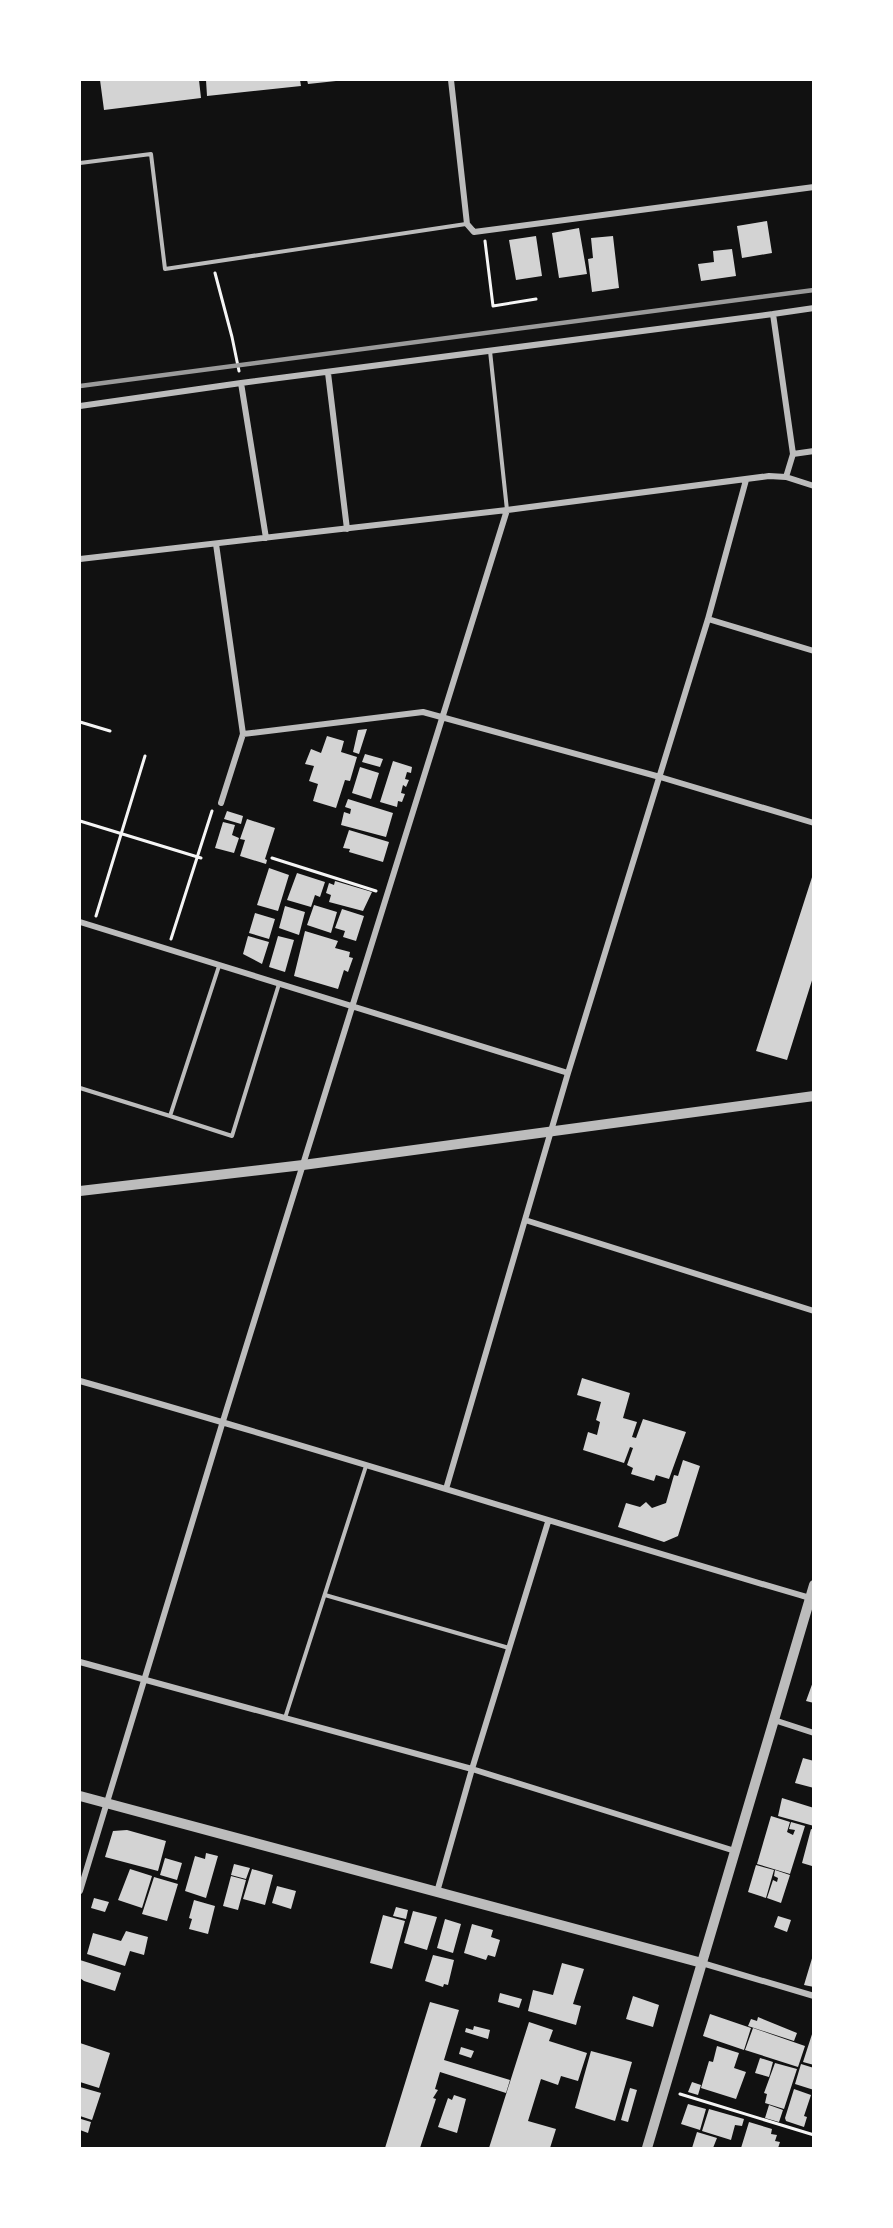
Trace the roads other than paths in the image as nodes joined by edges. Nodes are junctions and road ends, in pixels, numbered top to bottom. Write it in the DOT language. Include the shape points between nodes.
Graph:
graph roads {
  1 [pos="451,80"];
  2 [pos="80,164"];
  3 [pos="813,187"];
  4 [pos="467,224"];
  5 [pos="813,308"];
  6 [pos="773,314"];
  7 [pos="490,351"];
  8 [pos="328,373"];
  9 [pos="241,384"];
  10 [pos="80,406"];
  11 [pos="813,451"];
  12 [pos="793,454"];
  13 [pos="786,477"];
  14 [pos="746,480"];
  15 [pos="813,486"];
  16 [pos="507,510"];
  17 [pos="347,529"];
  18 [pos="266,538"];
  19 [pos="216,544"];
  20 [pos="80,559"];
  21 [pos="708,619"];
  22 [pos="813,651"];
  23 [pos="442,717"];
  24 [pos="243,734"];
  25 [pos="660,777"];
  26 [pos="221,803"];
  27 [pos="813,823"];
  28 [pos="80,922"];
  29 [pos="219,966"];
  30 [pos="279,984"];
  31 [pos="354,1007"];
  32 [pos="568,1073"];
  33 [pos="80,1088"];
  34 [pos="813,1096"];
  35 [pos="170,1116"];
  36 [pos="552,1131"];
  37 [pos="303,1165"];
  38 [pos="80,1191"];
  39 [pos="525,1220"];
  40 [pos="813,1311"];
  41 [pos="80,1381"];
  42 [pos="223,1421"];
  43 [pos="366,1466"];
  44 [pos="446,1489"];
  45 [pos="548,1522"];
  46 [pos="813,1585"];
  47 [pos="325,1595"];
  48 [pos="810,1598"];
  49 [pos="509,1648"];
  50 [pos="80,1662"];
  51 [pos="144,1680"];
  52 [pos="285,1718"];
  53 [pos="774,1719"];
  54 [pos="813,1732"];
  55 [pos="472,1769"];
  56 [pos="80,1796"];
  57 [pos="106,1803"];
  58 [pos="735,1851"];
  59 [pos="80,1891"];
  60 [pos="437,1892"];
  61 [pos="702,1963"];
  62 [pos="813,1996"];
  63 [pos="647,2148"];
  1 -- 4 [label="street"];
  2 -- 4 [label="lane" via="151,154 165,269"];
  3 -- 4 [label="street" via="484,231 474,232"];
  5 -- 6 [label="street"];
  6 -- 7 [label="street"];
  6 -- 12 [label="street"];
  7 -- 8 [label="street"];
  7 -- 16 [label="lane"];
  8 -- 9 [label="street"];
  8 -- 17 [label="street"];
  9 -- 10 [label="street"];
  9 -- 18 [label="street"];
  11 -- 12 [label="street"];
  12 -- 13 [label="street"];
  13 -- 14 [label="street"];
  13 -- 15 [label="street"];
  14 -- 16 [label="street"];
  14 -- 21 [label="street"];
  16 -- 17 [label="street"];
  16 -- 23 [label="street"];
  17 -- 18 [label="street"];
  18 -- 19 [label="street"];
  19 -- 20 [label="street"];
  19 -- 24 [label="street"];
  21 -- 22 [label="street"];
  21 -- 25 [label="street"];
  23 -- 24 [label="street" via="423,712"];
  23 -- 25 [label="street"];
  23 -- 31 [label="street"];
  24 -- 26 [label="street"];
  25 -- 27 [label="street"];
  25 -- 32 [label="street"];
  28 -- 29 [label="street"];
  29 -- 30 [label="street"];
  29 -- 35 [label="lane"];
  30 -- 31 [label="street"];
  30 -- 35 [label="lane" via="231,1136"];
  31 -- 32 [label="street"];
  31 -- 37 [label="street"];
  32 -- 36 [label="street"];
  33 -- 35 [label="lane"];
  34 -- 36 [label="street"];
  36 -- 37 [label="street"];
  36 -- 39 [label="street"];
  37 -- 38 [label="street"];
  37 -- 42 [label="street"];
  39 -- 40 [label="street"];
  39 -- 44 [label="street"];
  41 -- 42 [label="street"];
  42 -- 43 [label="street"];
  42 -- 51 [label="street"];
  43 -- 44 [label="street"];
  43 -- 47 [label="lane"];
  44 -- 45 [label="street"];
  45 -- 48 [label="street"];
  45 -- 49 [label="street"];
  46 -- 48 [label="street"];
  47 -- 49 [label="lane"];
  47 -- 52 [label="lane"];
  48 -- 53 [label="street"];
  49 -- 55 [label="street"];
  50 -- 51 [label="street"];
  51 -- 52 [label="street"];
  51 -- 57 [label="street"];
  52 -- 55 [label="street"];
  53 -- 54 [label="street"];
  53 -- 58 [label="street"];
  55 -- 58 [label="street"];
  55 -- 60 [label="street"];
  56 -- 57 [label="street"];
  57 -- 59 [label="street"];
  57 -- 60 [label="street"];
  58 -- 61 [label="street"];
  60 -- 61 [label="street"];
  61 -- 62 [label="street"];
  61 -- 63 [label="street"];
}
